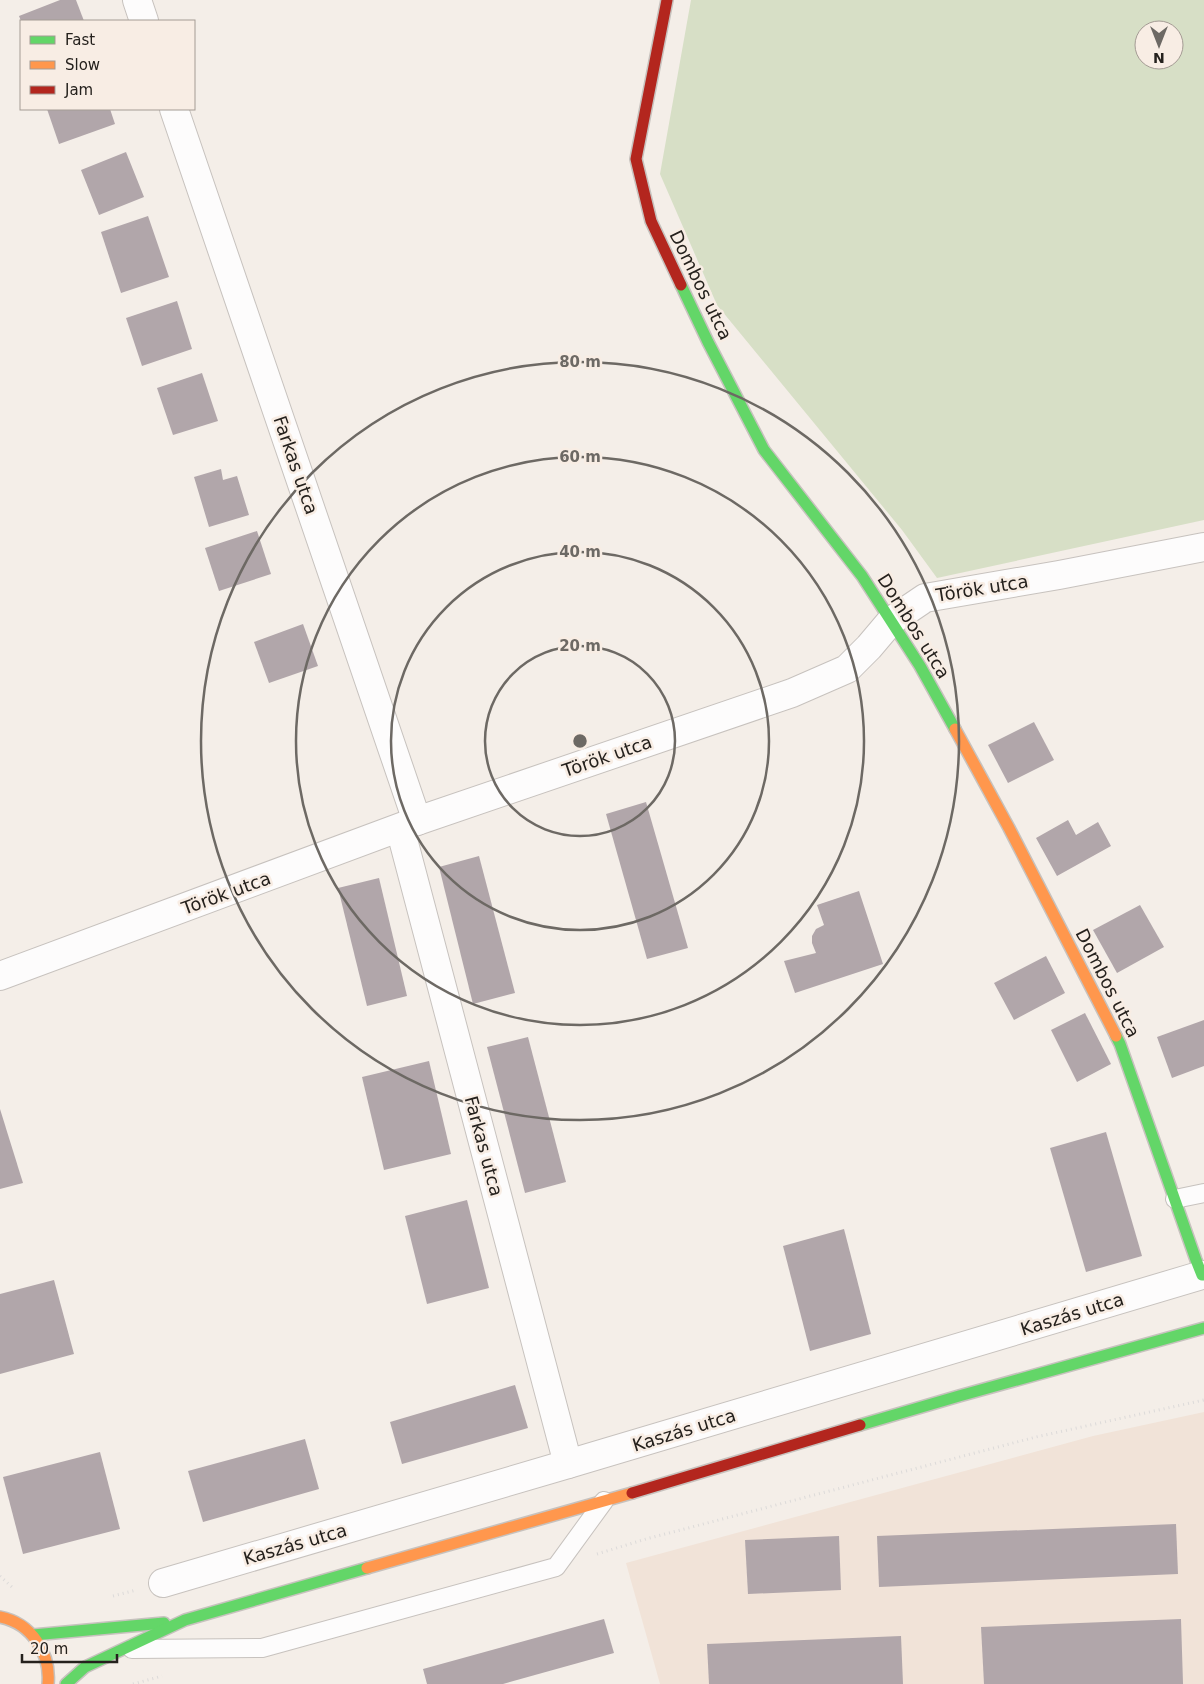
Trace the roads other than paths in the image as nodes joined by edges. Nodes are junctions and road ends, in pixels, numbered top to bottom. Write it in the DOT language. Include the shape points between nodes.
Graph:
graph roads {
  1 [pos="136,0"];
  2 [pos="668,0"];
  3 [pos="144,20"];
  4 [pos="174,110"];
  5 [pos="1204,547"];
  6 [pos="891,621"];
  7 [pos="408,825"];
  8 [pos="0,976"];
  9 [pos="1204,1193"];
  10 [pos="1175,1199"];
  11 [pos="1203,1275"];
  12 [pos="1204,1328"];
  13 [pos="568,1464"];
  14 [pos="604,1501"];
  15 [pos="163,1583"];
  16 [pos="0,1617"];
  17 [pos="186,1620"];
  18 [pos="33,1635"];
  19 [pos="124,1649"];
  20 [pos="48,1684"];
  21 [pos="66,1684"];
  1 -- 3 [label="street"];
  2 -- 6 [label="main road, Dombos utca" via="636,160 651,221 764,450 862,576"];
  4 -- 7 [label="street, Farkas utca"];
  5 -- 6 [label="street, Török utca" via="925,598"];
  6 -- 7 [label="street, Török utca" via="847,669 792,694"];
  6 -- 10 [label="main road, Dombos utca" via="920,666 1009,828 1120,1044"];
  7 -- 8 [label="street, Török utca"];
  7 -- 13 [label="street, Farkas utca"];
  9 -- 10 [label="lane"];
  10 -- 11 [label="main road, Dombos utca"];
  11 -- 13 [label="street, Kaszás utca"];
  12 -- 14 [label="main road" via="959,1396"];
  13 -- 15 [label="street, Kaszás utca"];
  14 -- 17 [label="main road"];
  14 -- 19 [label="lane" via="556,1567 262,1648"];
  16 -- 18 [label="main road" via="12,1620"];
  17 -- 18 [label="main road"];
  17 -- 19 [label="main road"];
  18 -- 20 [label="main road" via="45,1656"];
  19 -- 21 [label="main road" via="85,1667"];
}
